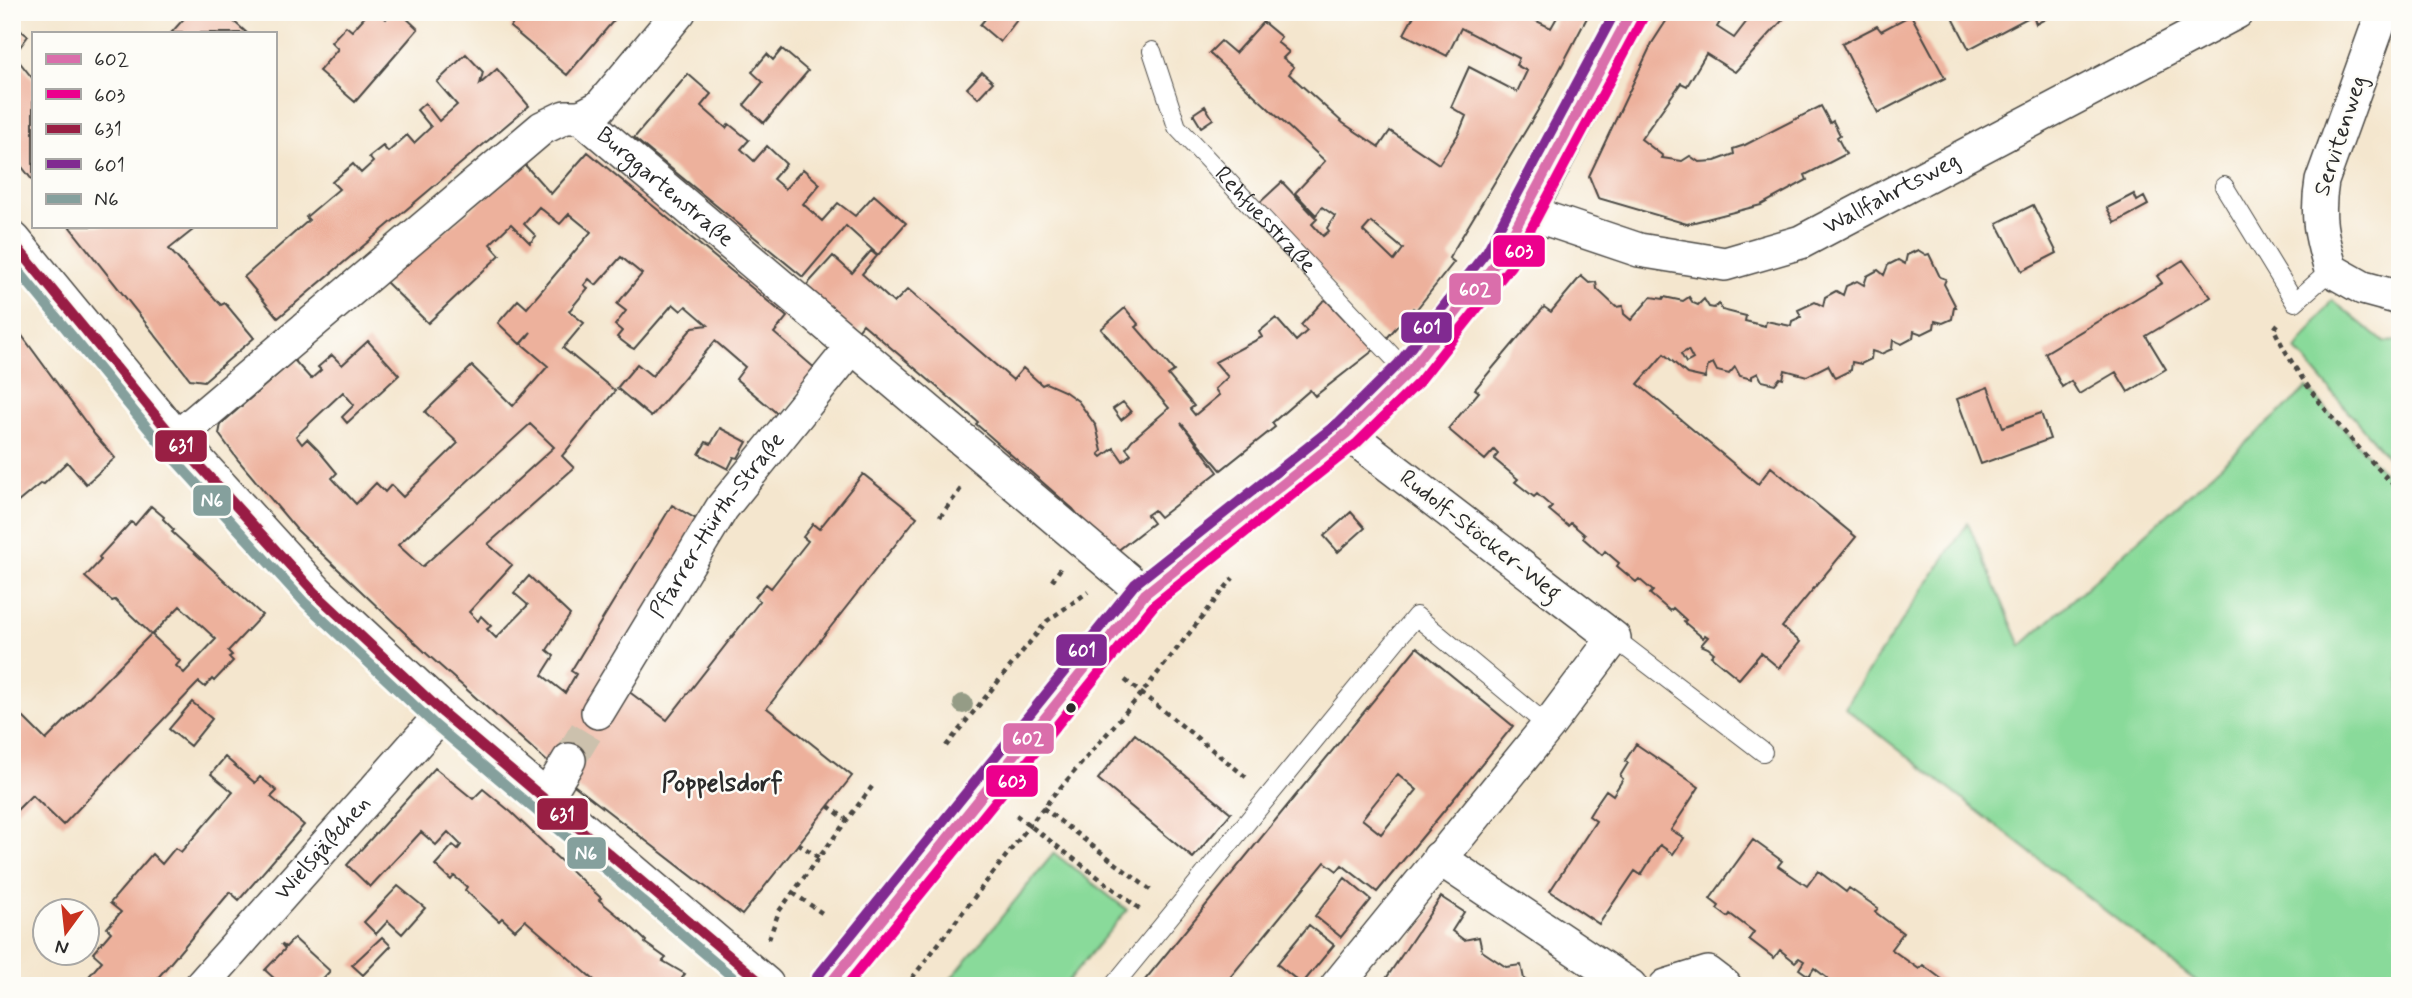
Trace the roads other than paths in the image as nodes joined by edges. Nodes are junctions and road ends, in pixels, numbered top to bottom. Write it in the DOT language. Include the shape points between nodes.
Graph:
graph roads {
  1 [pos="679,12"];
  2 [pos="1631,12"];
  3 [pos="2237,12"];
  4 [pos="2384,12"];
  5 [pos="1152,51"];
  6 [pos="581,117"];
  7 [pos="2224,186"];
  8 [pos="1526,212"];
  9 [pos="12,241"];
  10 [pos="2331,270"];
  11 [pos="2400,298"];
  12 [pos="852,347"];
  13 [pos="1408,373"];
  14 [pos="1347,433"];
  15 [pos="175,439"];
  16 [pos="1145,594"];
  17 [pos="1614,638"];
  18 [pos="598,712"];
  19 [pos="443,713"];
  20 [pos="1548,726"];
  21 [pos="1763,752"];
  22 [pos="569,760"];
  23 [pos="545,800"];
  24 [pos="1439,858"];
  25 [pos="201,986"];
  26 [pos="765,986"];
  27 [pos="828,986"];
  28 [pos="1113,986"];
  29 [pos="1337,986"];
  30 [pos="1630,986"];
  31 [pos="1666,986"];
  32 [pos="1726,986"];
  1 -- 6 [label="street" via="600,107"];
  2 -- 8 [label="street"];
  3 -- 8 [label="street, Wallfahrtsweg" via="1801,242 1725,264 1639,250"];
  4 -- 10 [label="street, Servitenweg" via="2322,181 2318,208"];
  5 -- 13 [label="lane, Rehfuesstraße" via="1177,127"];
  6 -- 12 [label="street, Burggartenstraße"];
  6 -- 15 [label="street, Burggartenstraße" via="565,117 542,128"];
  7 -- 10 [label="lane" via="2295,302"];
  8 -- 13 [label="street" via="1499,259"];
  9 -- 15 [label="street"];
  10 -- 11 [label="street" via="2363,288"];
  12 -- 16 [label="street, Burggartenstraße"];
  12 -- 18 [label="street, Pfarrer-Hürth-Straße" via="722,508"];
  13 -- 14 [label="street"];
  14 -- 16 [label="street"];
  14 -- 17 [label="street, Rudolf-Stöcker-Weg"];
  15 -- 19 [label="street" via="315,593"];
  16 -- 27 [label="street"];
  17 -- 20 [label="street"];
  17 -- 21 [label="lane, Rudolf-Stöcker-Weg"];
  19 -- 23 [label="street"];
  19 -- 25 [label="street, Wielsgäßchen"];
  20 -- 24 [label="street"];
  20 -- 28 [label="lane" via="1416,616"];
  22 -- 23 [label="street"];
  23 -- 26 [label="street"];
  24 -- 29 [label="street"];
  24 -- 30 [label="street"];
  31 -- 32 [label="street" via="1708,974"];
}
